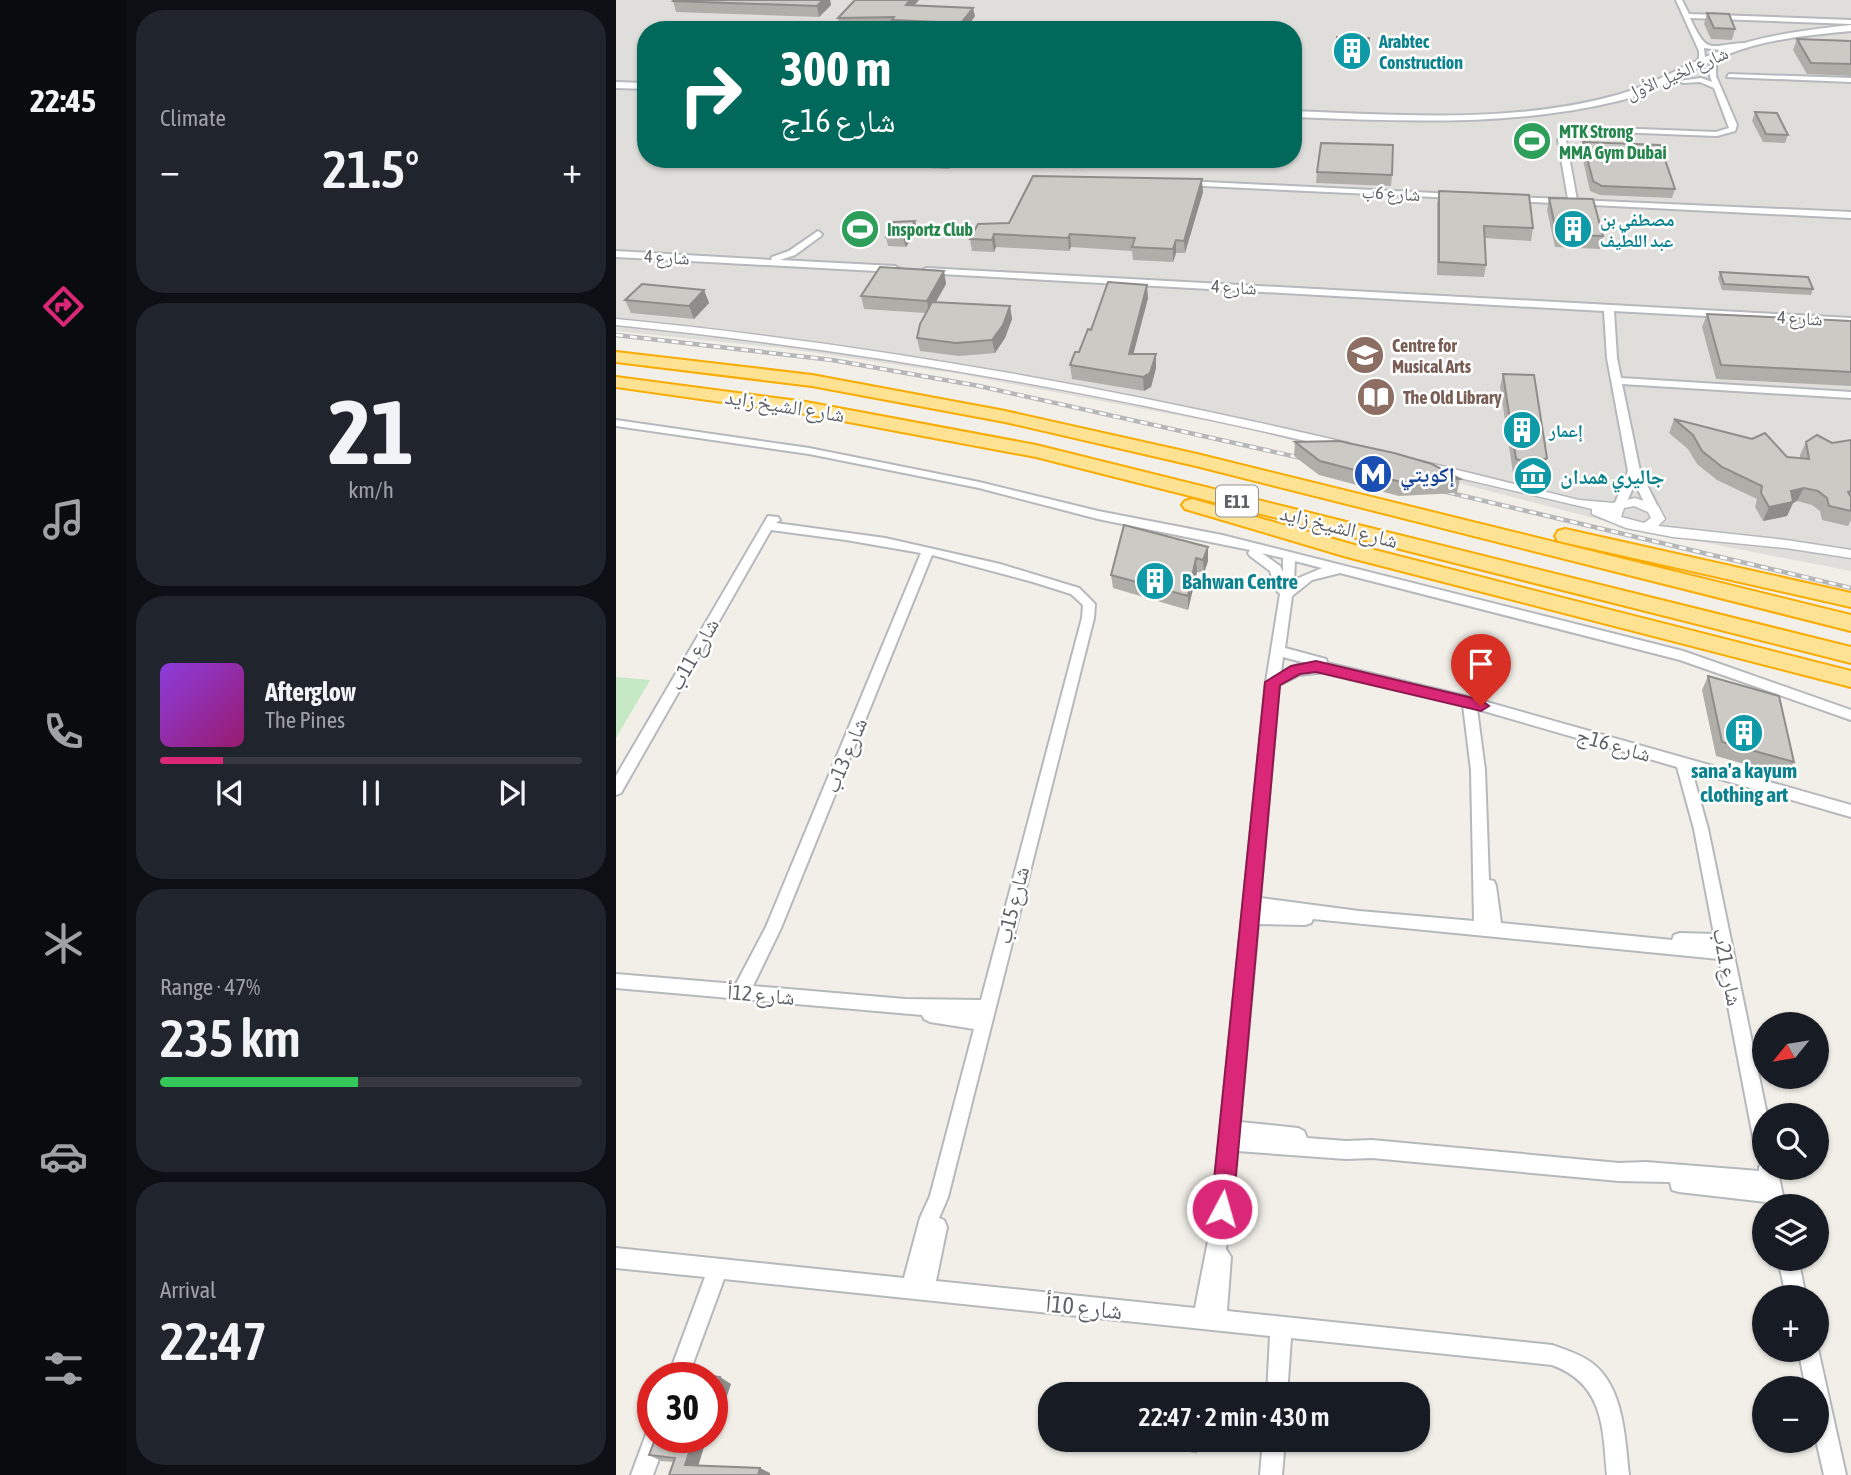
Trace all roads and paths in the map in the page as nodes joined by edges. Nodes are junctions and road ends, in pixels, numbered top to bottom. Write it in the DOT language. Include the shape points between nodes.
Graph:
graph roads {
  1 [pos="1679,0"];
  2 [pos="1687,17"];
  3 [pos="1851,22"];
  4 [pos="1851,28"];
  5 [pos="1851,37"];
  6 [pos="1697,41"];
  7 [pos="1745,45"];
  8 [pos="1697,64"];
  9 [pos="1713,64"];
  10 [pos="1729,76"];
  11 [pos="1851,80"];
  12 [pos="1684,81"];
  13 [pos="616,87"];
  14 [pos="1718,87"];
  15 [pos="637,88"];
  16 [pos="1302,116"];
  17 [pos="1302,116"];
  18 [pos="1178,183"];
  19 [pos="1470,197"];
  20 [pos="1508,199"];
  21 [pos="1573,202"];
  22 [pos="1851,215"];
  23 [pos="616,254"];
  24 [pos="759,262"];
  25 [pos="834,266"];
  26 [pos="903,270"];
  27 [pos="916,270"];
  28 [pos="1604,308"];
  29 [pos="616,321"];
  30 [pos="1851,321"];
  31 [pos="616,346"];
  32 [pos="616,357"];
  33 [pos="669,361"];
  34 [pos="1613,366"];
  35 [pos="1616,381"];
  36 [pos="616,382"];
  37 [pos="1660,383"];
  38 [pos="1851,394"];
  39 [pos="616,423"];
  40 [pos="1366,451"];
  41 [pos="1406,461"];
  42 [pos="1108,468"];
  43 [pos="1634,471"];
  44 [pos="1618,509"];
  45 [pos="1654,510"];
  46 [pos="1414,515"];
  47 [pos="1645,528"];
  48 [pos="1208,536"];
  49 [pos="1717,536"];
  50 [pos="934,552"];
  51 [pos="1851,554"];
  52 [pos="1289,556"];
  53 [pos="1352,572"];
  54 [pos="1283,598"];
  55 [pos="1851,600"];
  56 [pos="1851,623"];
  57 [pos="1277,651"];
  58 [pos="1851,655"];
  59 [pos="1801,668"];
  60 [pos="1376,679"];
  61 [pos="1851,679"];
  62 [pos="1273,682"];
  63 [pos="1851,685"];
  64 [pos="1475,704"];
  65 [pos="1851,715"];
  66 [pos="1689,766"];
  67 [pos="616,789"];
  68 [pos="1851,811"];
  69 [pos="1251,910"];
  70 [pos="1488,929"];
  71 [pos="1723,947"];
  72 [pos="616,981"];
  73 [pos="747,993"];
  74 [pos="984,1015"];
  75 [pos="1755,1103"];
  76 [pos="1229,1135"];
  77 [pos="1772,1187"];
  78 [pos="616,1258"];
  79 [pos="718,1268"];
  80 [pos="918,1289"];
  81 [pos="1210,1320"];
  82 [pos="1281,1328"];
  83 [pos="684,1362"];
  84 [pos="1278,1382"];
  85 [pos="1829,1448"];
  86 [pos="1273,1452"];
  87 [pos="650,1453"];
  88 [pos="642,1475"];
  89 [pos="1271,1475"];
  90 [pos="1618,1475"];
  91 [pos="1835,1475"];
  1 -- 2 [label="street"];
  2 -- 3 [label="street" via="1827,26"];
  2 -- 6 [label="street"];
  4 -- 7 [label="main road, شارع الخيل الأول"];
  5 -- 9 [label="main road, شارع الخيل الأول" via="1754,50"];
  6 -- 7 [label="street" via="1716,49"];
  6 -- 8 [label="street" via="1702,54"];
  7 -- 8 [label="main road, شارع الخيل الأول"];
  8 -- 16 [label="main road, شارع الخيل الأول" via="1629,95 1547,112 1446,119"];
  9 -- 12 [label="main road, شارع الخيل الأول"];
  9 -- 14 [label="street"];
  10 -- 11 [label="street"];
  12 -- 14 [label="street" via="1706,81"];
  12 -- 17 [label="main road, شارع الخيل الأول" via="1616,104 1525,119 1421,123"];
  13 -- 15 [label="main road"];
  14 -- 21 [label="street" via="1734,125 1729,131 1588,129 1566,133 1562,142"];
  18 -- 19 [label="street, شارع 6ب"];
  20 -- 21 [label="street"];
  21 -- 22 [label="street"];
  23 -- 24 [label="street, شارع 4"];
  24 -- 25 [label="street, شارع 4"];
  24 -- 25 [label="street" via="792,253 818,234 815,252"];
  25 -- 26 [label="street, شارع 4"];
  27 -- 28 [label="street, شارع 4"];
  28 -- 30 [label="street, شارع 4"];
  28 -- 34 [label="street"];
  29 -- 40 [label="street" via="788,339 996,372"];
  31 -- 33 [label="highway"];
  32 -- 33 [label="highway, شارع الشيخ زايد / E11"];
  33 -- 46 [label="highway, شارع الشيخ زايد / E11" via="996,413 1143,445"];
  34 -- 35 [label="street"];
  34 -- 37 [label="street"];
  35 -- 37 [label="street"];
  35 -- 43 [label="street"];
  36 -- 42 [label="highway, شارع الشيخ زايد / E11" via="863,417"];
  37 -- 38 [label="street"];
  39 -- 48 [label="street" via="822,453"];
  41 -- 44 [label="street" via="1579,504"];
  42 -- 58 [label="highway, شارع الشيخ زايد / E11"];
  42 -- 59 [label="highway" via="1165,496 1254,524"];
  43 -- 44 [label="street"];
  43 -- 45 [label="street"];
  44 -- 45 [label="street" via="1635,502"];
  44 -- 47 [label="street" via="1629,526"];
  45 -- 47 [label="street" via="1658,519"];
  45 -- 49 [label="street" via="1682,527"];
  46 -- 55 [label="highway" via="1523,527"];
  46 -- 56 [label="highway, شارع الشيخ زايد / E11"];
  47 -- 49 [label="street"];
  48 -- 52 [label="street"];
  48 -- 54 [label="street" via="1268,561 1279,574"];
  49 -- 51 [label="street"];
  50 -- 67 [label="street, شارع 11ب" via="770,522"];
  50 -- 73 [label="street, شارع 13ب" via="917,583"];
  50 -- 74 [label="street, شارع 15ب" via="1075,591 1087,600 1089,613"];
  52 -- 53 [label="street"];
  52 -- 54 [label="street"];
  53 -- 54 [label="street" via="1310,576"];
  53 -- 65 [label="street" via="1683,656"];
  54 -- 57 [label="street"];
  57 -- 60 [label="street, شارع 16ج"];
  57 -- 62 [label="street"];
  59 -- 61 [label="highway"];
  59 -- 63 [label="highway"];
  60 -- 62 [label="street, شارع 16ج" via="1316,666"];
  60 -- 64 [label="street, شارع 16ج"];
  62 -- 69 [label="street"];
  64 -- 66 [label="street, شارع 16ج"];
  64 -- 70 [label="street"];
  66 -- 68 [label="street, شارع 16ج"];
  66 -- 71 [label="street, شارع 21ب" via="1702,812 1701,829"];
  69 -- 70 [label="street"];
  69 -- 76 [label="street"];
  70 -- 71 [label="street"];
  71 -- 75 [label="street, شارع 21ب"];
  72 -- 73 [label="street, شارع 12أ"];
  73 -- 74 [label="street, شارع 12أ"];
  74 -- 80 [label="street, شارع 15ب"];
  76 -- 77 [label="street" via="1337,1149 1619,1172 1646,1179"];
  76 -- 81 [label="street" via="1221,1253"];
  78 -- 79 [label="street, شارع 10أ"];
  79 -- 80 [label="street, شارع 10أ"];
  79 -- 83 [label="street"];
  80 -- 81 [label="street, شارع 10أ"];
  81 -- 82 [label="street, شارع 10أ"];
  82 -- 84 [label="street"];
  82 -- 90 [label="street, شارع 10أ" via="1552,1355 1582,1367 1605,1395"];
  85 -- 91 [label="street"];
  86 -- 89 [label="street"];
  87 -- 88 [label="street"];
}
